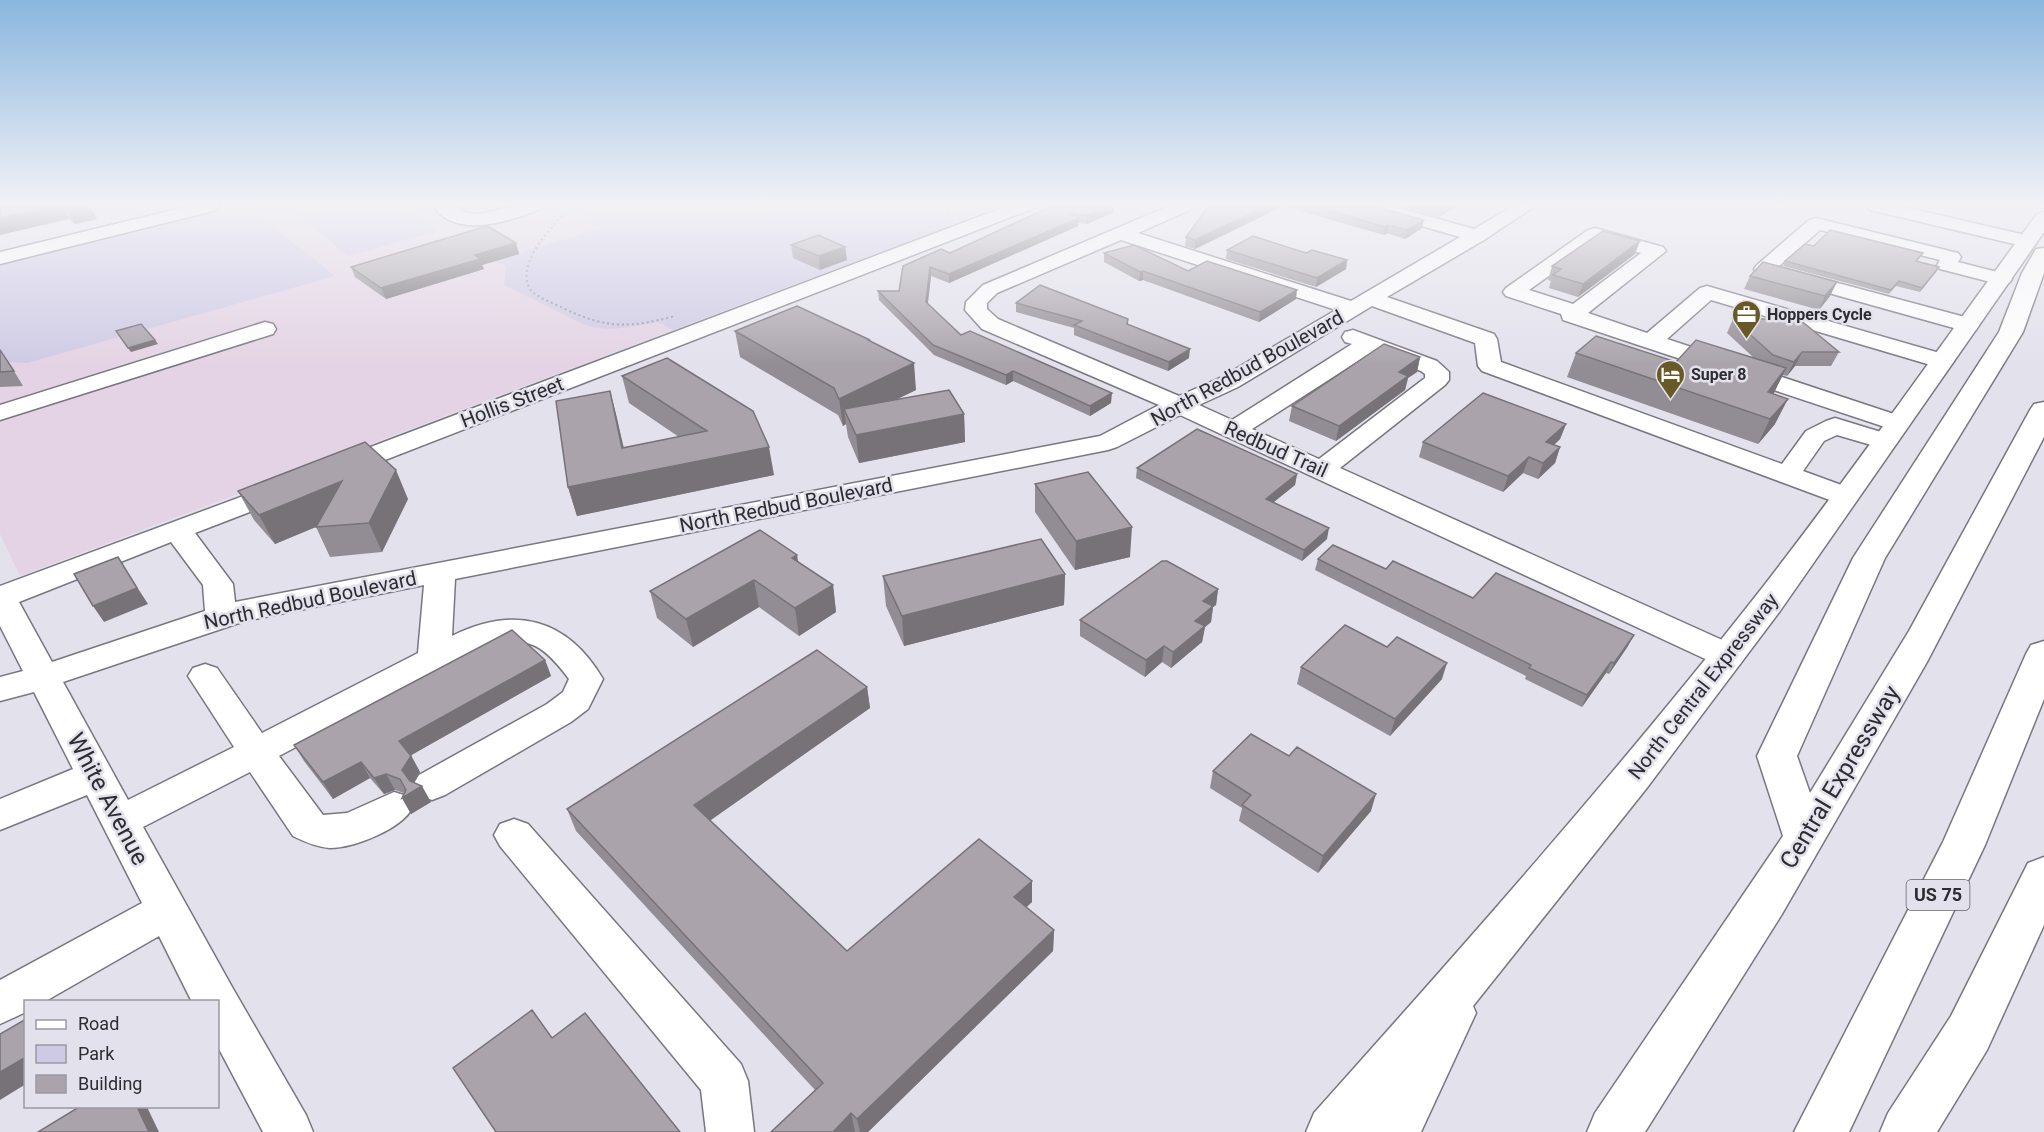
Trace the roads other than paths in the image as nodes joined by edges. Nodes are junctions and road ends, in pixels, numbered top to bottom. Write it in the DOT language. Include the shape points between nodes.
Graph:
graph roads {
  1 [pos="885,259"];
  2 [pos="1060,259"];
  3 [pos="1209,259"];
  4 [pos="1439,259"];
  5 [pos="1560,259"];
  6 [pos="1646,259"];
  7 [pos="1776,259"];
  8 [pos="1950,259"];
  9 [pos="2020,259"];
  10 [pos="2035,259"];
  11 [pos="2002,279"];
  12 [pos="1364,304"];
  13 [pos="1849,311"];
  14 [pos="1576,312"];
  15 [pos="786,317"];
  16 [pos="1968,325"];
  17 [pos="1325,327"];
  18 [pos="1899,327"];
  19 [pos="1830,328"];
  20 [pos="265,329"];
  21 [pos="1651,341"];
  22 [pos="1370,343"];
  23 [pos="1884,344"];
  24 [pos="682,359"];
  25 [pos="1942,361"];
  26 [pos="1179,405"];
  27 [pos="2044,410"];
  28 [pos="0,413"];
  29 [pos="1233,430"];
  30 [pos="1891,432"];
  31 [pos="1321,470"];
  32 [pos="1787,475"];
  33 [pos="1845,496"];
  34 [pos="178,530"];
  35 [pos="440,572"];
  36 [pos="0,597"];
  37 [pos="221,617"];
  38 [pos="2044,654"];
  39 [pos="1728,656"];
  40 [pos="434,660"];
  41 [pos="205,676"];
  42 [pos="42,678"];
  43 [pos="0,689"];
  44 [pos="256,752"];
  45 [pos="95,776"];
  46 [pos="432,785"];
  47 [pos="394,807"];
  48 [pos="0,815"];
  49 [pos="121,821"];
  50 [pos="514,835"];
  51 [pos="1804,838"];
  52 [pos="2044,876"];
  53 [pos="167,910"];
  54 [pos="1472,968"];
  55 [pos="216,1000"];
  56 [pos="0,1003"];
  57 [pos="219,1006"];
  58 [pos="289,1132"];
  59 [pos="730,1132"];
  60 [pos="1333,1132"];
  61 [pos="1394,1132"];
  62 [pos="1614,1132"];
  63 [pos="1821,1132"];
  64 [pos="1907,1132"];
  1 -- 34 [label="street, Hollis Street"];
  2 -- 26 [label="street, Redbud Trail" via="990,289 977,302 976,310 990,324"];
  3 -- 12 [label="street"];
  4 -- 12 [label="street, North Redbud Boulevard"];
  5 -- 14 [label="street" via="1513,292"];
  6 -- 14 [label="street"];
  7 -- 16 [label="street" via="1764,269"];
  8 -- 11 [label="street" via="1947,265"];
  9 -- 11 [label="main road, North Central Expressway"];
  10 -- 51 [label="main road" via="2011,332 1869,558 1777,756"];
  11 -- 16 [label="main road, North Central Expressway"];
  12 -- 17 [label="street, North Redbud Boulevard"];
  12 -- 32 [label="street" via="1486,339 1490,366"];
  13 -- 19 [label="street"];
  14 -- 21 [label="street" via="1572,315"];
  15 -- 24 [label="street"];
  16 -- 25 [label="main road, North Central Expressway"];
  17 -- 22 [label="street"];
  17 -- 26 [label="street, North Redbud Boulevard" via="1230,382"];
  18 -- 23 [label="street"];
  19 -- 21 [label="street" via="1707,292"];
  19 -- 23 [label="street"];
  20 -- 28 [label="street"];
  21 -- 30 [label="street"];
  22 -- 29 [label="street"];
  22 -- 31 [label="street" via="1429,366 1437,372 1437,380"];
  23 -- 25 [label="street"];
  25 -- 30 [label="main road, North Central Expressway"];
  26 -- 29 [label="street, Redbud Trail"];
  26 -- 35 [label="street, North Redbud Boulevard" via="1124,436 1089,447"];
  27 -- 51 [label="main road, Central Expressway" via="1904,670"];
  29 -- 31 [label="street, Redbud Trail"];
  30 -- 32 [label="street" via="1835,426 1815,436"];
  30 -- 33 [label="main road, North Central Expressway"];
  31 -- 39 [label="street, Redbud Trail"];
  32 -- 33 [label="street"];
  33 -- 39 [label="main road, North Central Expressway"];
  34 -- 36 [label="street, Hollis Street"];
  34 -- 37 [label="street" via="218,584"];
  35 -- 37 [label="street, North Redbud Boulevard"];
  35 -- 40 [label="street"];
  36 -- 42 [label="street, White Avenue"];
  37 -- 42 [label="street, North Redbud Boulevard"];
  38 -- 63 [label="main road, US 75" via="1963,845"];
  39 -- 54 [label="main road, North Central Expressway"];
  40 -- 44 [label="street"];
  40 -- 46 [label="street" via="479,636 523,629 549,637 579,667 585,679 576,700 559,713"];
  41 -- 44 [label="street"];
  42 -- 43 [label="street, North Redbud Boulevard"];
  42 -- 45 [label="street, White Avenue"];
  44 -- 47 [label="street" via="315,831 361,826"];
  44 -- 49 [label="street"];
  45 -- 48 [label="street"];
  45 -- 49 [label="street, White Avenue"];
  49 -- 53 [label="street, White Avenue"];
  50 -- 59 [label="street" via="724,1081"];
  51 -- 62 [label="main road, Central Expressway"];
  52 -- 64 [label="main road" via="1969,1033"];
  53 -- 55 [label="street, White Avenue"];
  53 -- 56 [label="street"];
  54 -- 60 [label="main road, North Central Expressway"];
  54 -- 61 [label="main road"];
  57 -- 58 [label="street, White Avenue"];
}
